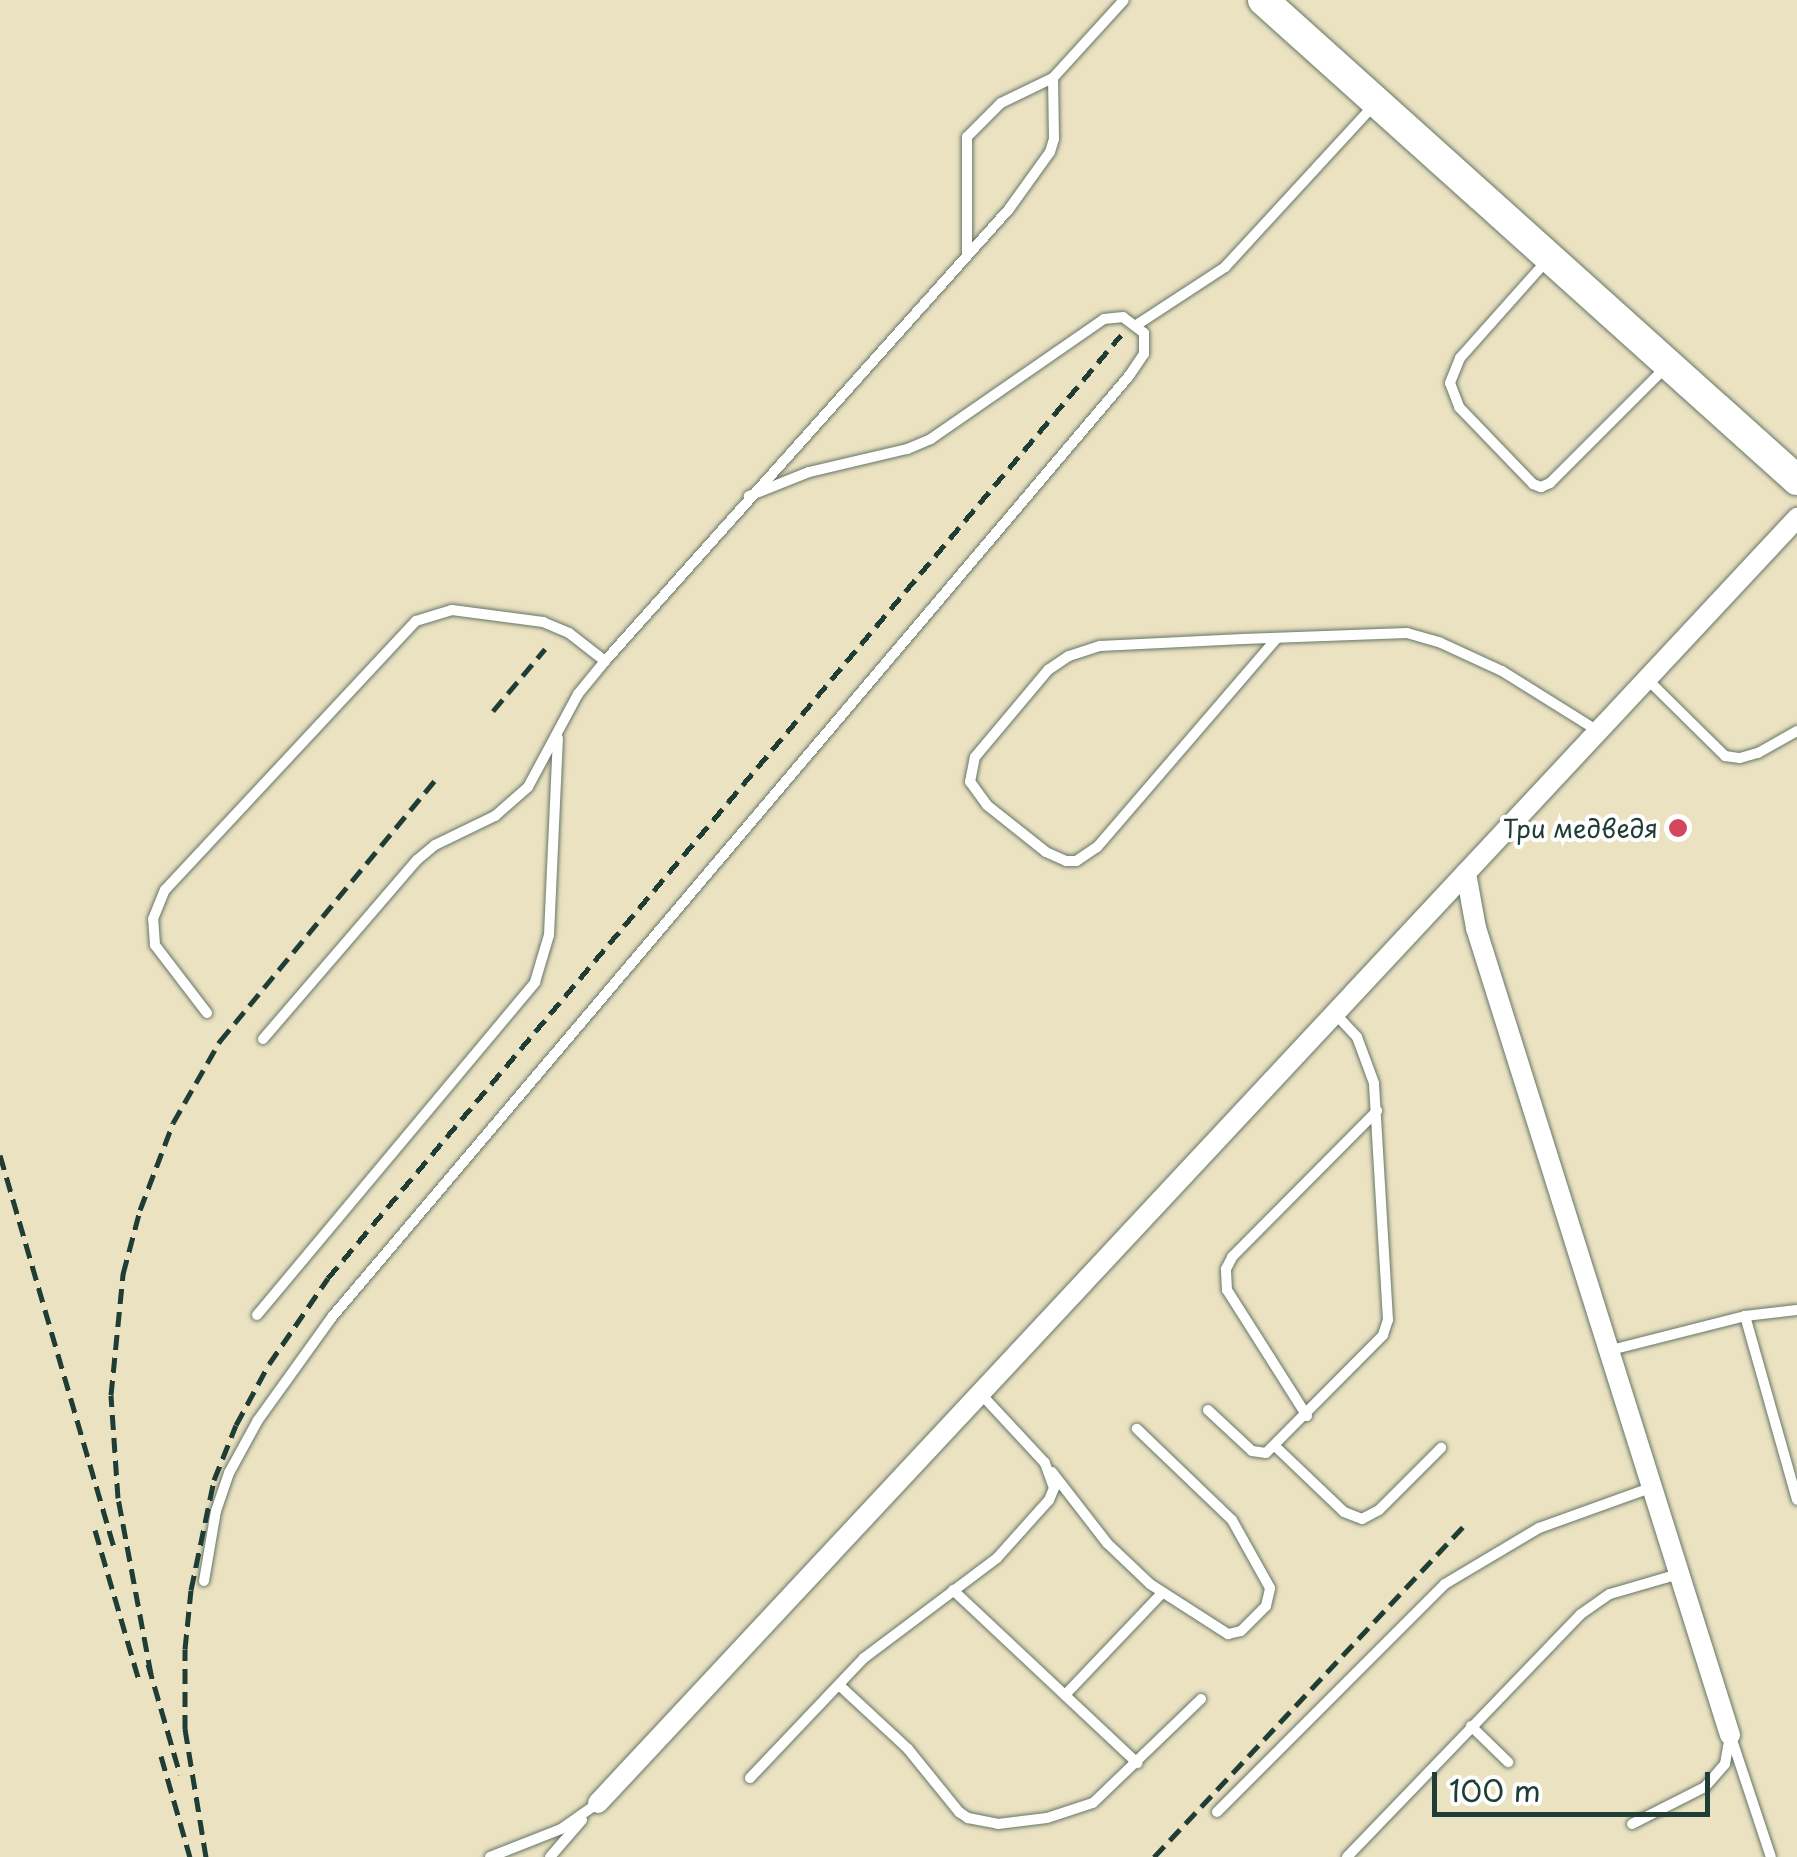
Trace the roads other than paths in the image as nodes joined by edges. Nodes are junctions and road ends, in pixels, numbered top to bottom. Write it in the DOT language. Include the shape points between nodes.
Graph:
graph roads {
  1 [pos="1124,0"];
  2 [pos="1263,0"];
  3 [pos="1053,78"];
  4 [pos="1376,102"];
  5 [pos="967,256"];
  6 [pos="1550,258"];
  7 [pos="1138,324"];
  8 [pos="1669,365"];
  9 [pos="1797,480"];
  10 [pos="748,496"];
  11 [pos="1797,518"];
  12 [pos="1277,638"];
  13 [pos="605,661"];
  14 [pos="1647,679"];
  15 [pos="559,732"];
  16 [pos="1598,732"];
  17 [pos="1797,732"];
  18 [pos="1466,873"];
  19 [pos="207,1012"];
  20 [pos="1334,1012"];
  21 [pos="264,1038"];
  22 [pos="1378,1110"];
  23 [pos="1797,1310"];
  24 [pos="257,1314"];
  25 [pos="1745,1316"];
  26 [pos="1611,1350"];
  27 [pos="979,1392"];
  28 [pos="1208,1410"];
  29 [pos="1307,1416"];
  30 [pos="1137,1429"];
  31 [pos="1276,1447"];
  32 [pos="1441,1448"];
  33 [pos="1046,1463"];
  34 [pos="1653,1487"];
  35 [pos="1797,1500"];
  36 [pos="1680,1574"];
  37 [pos="204,1581"];
  38 [pos="953,1590"];
  39 [pos="1162,1593"];
  40 [pos="839,1684"];
  41 [pos="1065,1696"];
  42 [pos="1201,1698"];
  43 [pos="1472,1726"];
  44 [pos="1730,1735"];
  45 [pos="1508,1762"];
  46 [pos="1137,1763"];
  47 [pos="750,1778"];
  48 [pos="598,1803"];
  49 [pos="1217,1812"];
  50 [pos="1632,1824"];
  51 [pos="490,1857"];
  52 [pos="550,1857"];
  53 [pos="1346,1857"];
  54 [pos="1771,1857"];
  1 -- 3 [label="lane"];
  2 -- 4 [label="main road"];
  3 -- 5 [label="lane" via="1050,152"];
  3 -- 5 [label="lane" via="1001,102 967,137"];
  4 -- 6 [label="main road"];
  4 -- 7 [label="lane" via="1240,254"];
  5 -- 10 [label="lane"];
  6 -- 8 [label="main road"];
  6 -- 8 [label="lane" via="1460,358 1450,382 1458,407 1533,484 1550,483"];
  7 -- 10 [label="lane" via="1123,317 1092,326 931,439"];
  7 -- 37 [label="lane" via="1147,344 1130,376 310,1346 229,1473"];
  8 -- 9 [label="main road"];
  10 -- 13 [label="lane"];
  11 -- 14 [label="street"];
  12 -- 12 [label="lane" via="1096,847 1076,861 1046,852 986,804 970,782 975,757 1048,670 1069,656 1100,646"];
  12 -- 16 [label="lane" via="1426,636 1502,672"];
  13 -- 15 [label="lane"];
  13 -- 19 [label="lane" via="543,622 452,610 416,621 165,890 153,919 155,945"];
  14 -- 16 [label="street"];
  14 -- 17 [label="lane" via="1726,756 1758,752"];
  15 -- 21 [label="lane" via="528,788 495,816 417,860"];
  15 -- 24 [label="lane" via="549,936 535,982"];
  16 -- 18 [label="street"];
  18 -- 20 [label="street"];
  18 -- 26 [label="street" via="1476,928"];
  20 -- 22 [label="lane" via="1362,1048"];
  20 -- 27 [label="street"];
  22 -- 29 [label="lane" via="1388,1320 1376,1344"];
  22 -- 29 [label="lane" via="1226,1269 1227,1290"];
  23 -- 25 [label="lane"];
  25 -- 26 [label="lane"];
  25 -- 35 [label="lane"];
  26 -- 34 [label="street"];
  27 -- 33 [label="lane"];
  27 -- 48 [label="street"];
  28 -- 31 [label="lane" via="1252,1451"];
  29 -- 31 [label="lane"];
  30 -- 39 [label="lane" via="1232,1520 1271,1595 1247,1626 1228,1634"];
  31 -- 32 [label="lane" via="1344,1512 1362,1519"];
  33 -- 38 [label="lane" via="1054,1488 1044,1508 997,1558"];
  33 -- 39 [label="lane" via="1107,1543"];
  34 -- 36 [label="street"];
  34 -- 49 [label="lane" via="1539,1528 1445,1584"];
  36 -- 43 [label="lane" via="1598,1600"];
  36 -- 44 [label="street"];
  38 -- 40 [label="lane" via="876,1647"];
  38 -- 41 [label="lane"];
  39 -- 41 [label="lane"];
  40 -- 46 [label="lane" via="908,1749 959,1812 983,1822 1046,1818 1093,1803"];
  40 -- 47 [label="lane"];
  41 -- 46 [label="lane"];
  42 -- 46 [label="lane"];
  43 -- 45 [label="lane"];
  43 -- 53 [label="lane"];
  44 -- 50 [label="lane" via="1725,1764 1705,1787"];
  44 -- 54 [label="lane"];
  48 -- 51 [label="lane" via="561,1829"];
  48 -- 52 [label="lane"];
}
